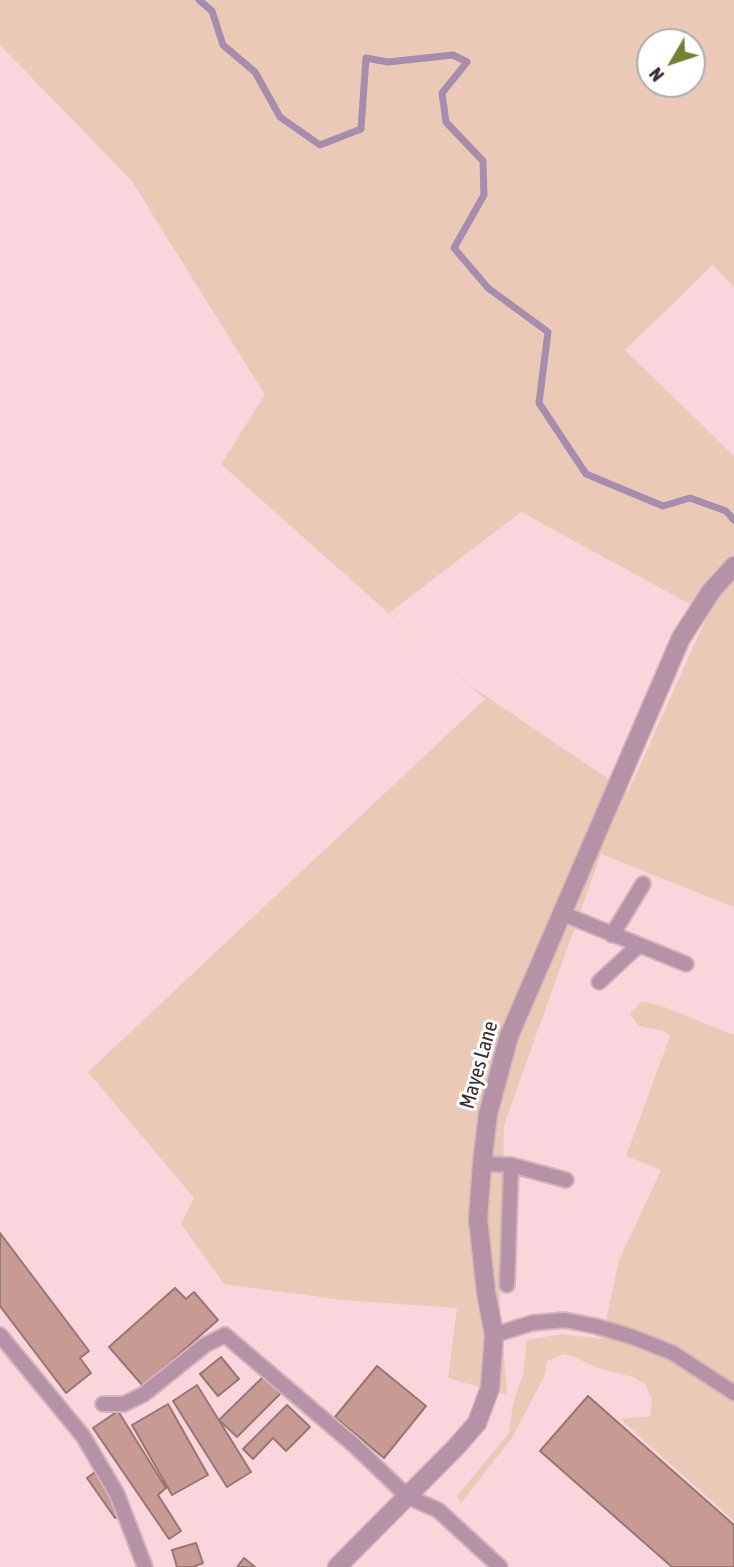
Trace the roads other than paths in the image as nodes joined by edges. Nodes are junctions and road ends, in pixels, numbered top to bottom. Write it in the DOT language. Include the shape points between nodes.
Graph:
graph roads {
  1 [pos="734,566"];
  2 [pos="643,884"];
  3 [pos="561,913"];
  4 [pos="612,935"];
  5 [pos="639,946"];
  6 [pos="686,964"];
  7 [pos="599,982"];
  8 [pos="482,1164"];
  9 [pos="511,1165"];
  10 [pos="566,1180"];
  11 [pos="507,1285"];
  12 [pos="0,1335"];
  13 [pos="494,1335"];
  14 [pos="734,1393"];
  15 [pos="103,1404"];
  16 [pos="408,1497"];
  17 [pos="145,1567"];
  18 [pos="337,1567"];
  19 [pos="500,1567"];
  1 -- 3 [label="street, Mayes Lane" via="681,638"];
  2 -- 4 [label="lane"];
  3 -- 4 [label="lane"];
  3 -- 8 [label="street, Mayes Lane" via="509,1036 488,1114"];
  4 -- 5 [label="lane"];
  5 -- 6 [label="lane"];
  5 -- 7 [label="lane"];
  8 -- 9 [label="lane"];
  8 -- 13 [label="street, Mayes Lane" via="478,1219"];
  9 -- 10 [label="lane"];
  9 -- 11 [label="lane"];
  12 -- 17 [label="lane" via="83,1436 117,1494"];
  13 -- 14 [label="lane" via="532,1323 564,1320 595,1326 673,1353"];
  13 -- 16 [label="street, Mayes Lane" via="490,1388 477,1423"];
  15 -- 16 [label="lane" via="124,1404 144,1394 205,1345 225,1335"];
  16 -- 18 [label="street, Mayes Lane"];
  16 -- 19 [label="lane" via="438,1510"];
}
